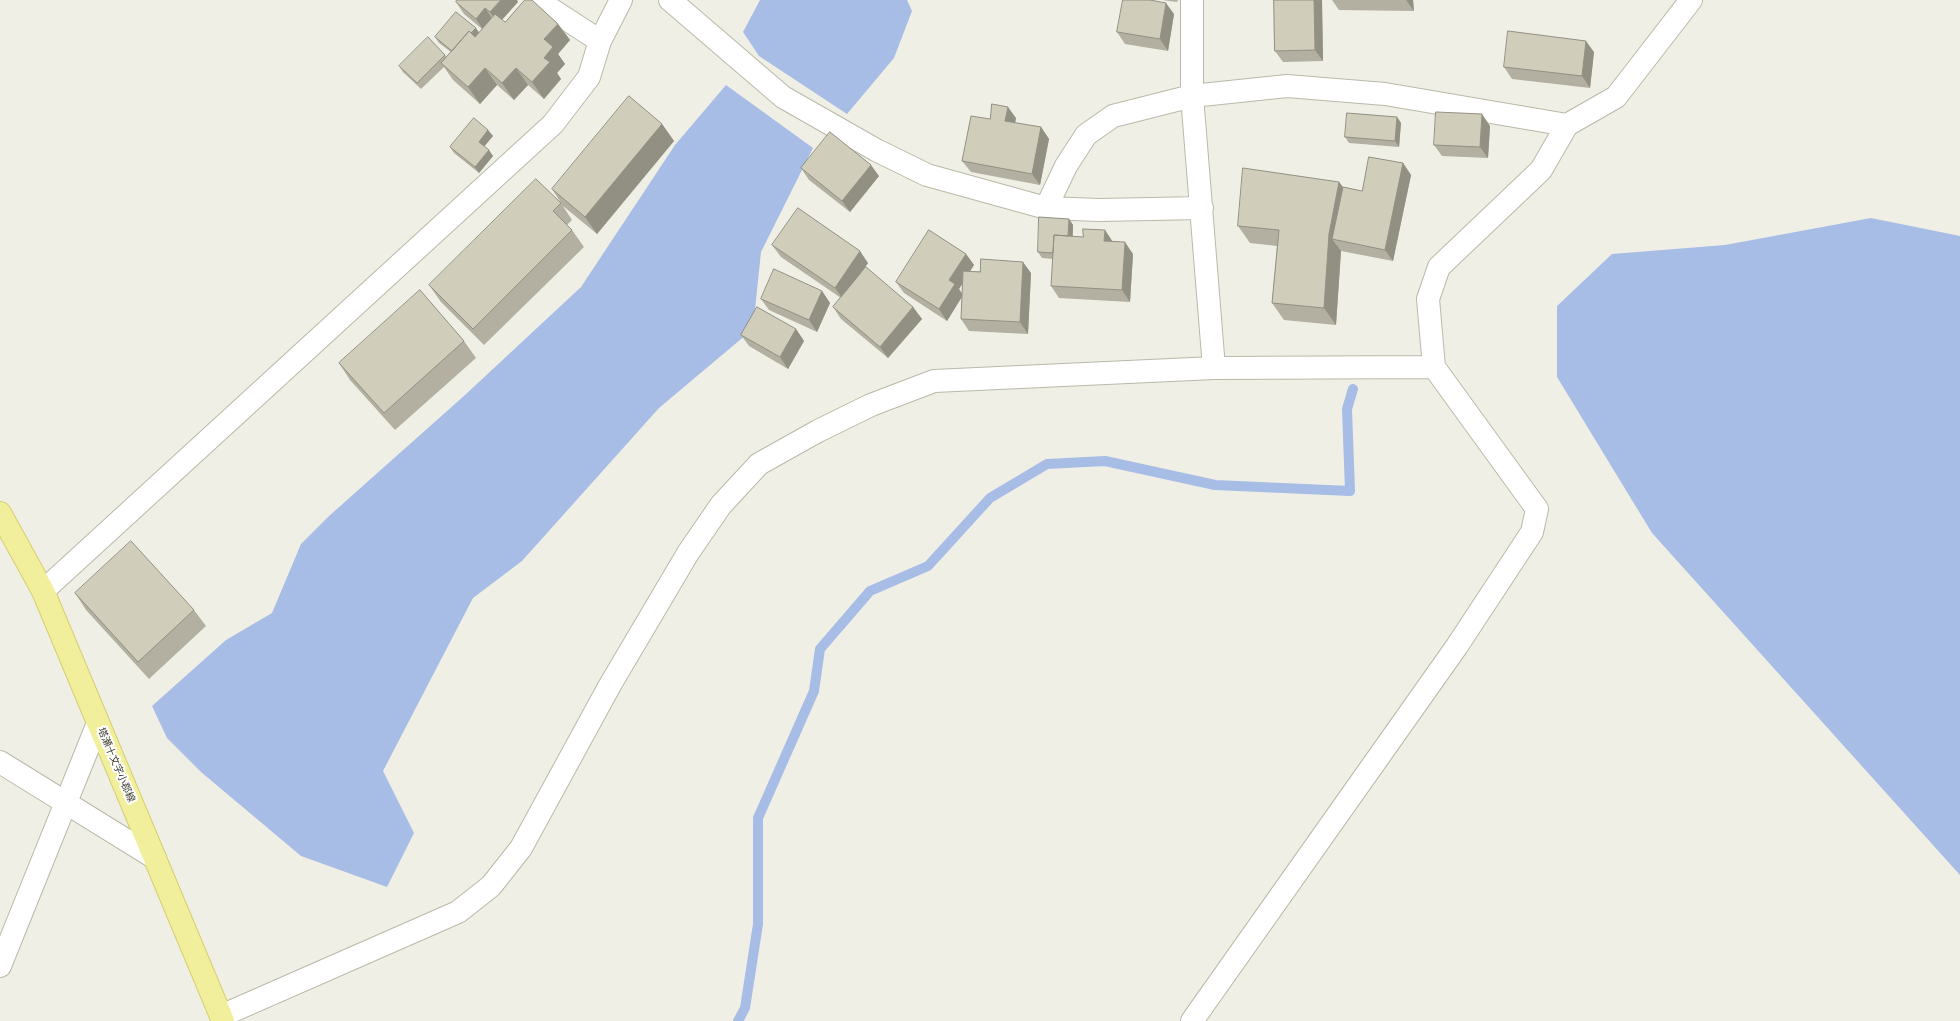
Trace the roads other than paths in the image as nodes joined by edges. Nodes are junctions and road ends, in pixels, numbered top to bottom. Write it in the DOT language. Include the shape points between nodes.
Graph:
graph roads {
  1 [pos="537,0"];
  2 [pos="621,0"];
  3 [pos="670,0"];
  4 [pos="1192,0"];
  5 [pos="1691,0"];
  6 [pos="600,41"];
  7 [pos="1192,96"];
  8 [pos="1567,125"];
  9 [pos="1046,208"];
  10 [pos="1202,208"];
  11 [pos="1434,367"];
  12 [pos="1214,368"];
  13 [pos="0,513"];
  14 [pos="43,591"];
  15 [pos="98,722"];
  16 [pos="0,762"];
  17 [pos="67,803"];
  18 [pos="155,858"];
  19 [pos="0,966"];
  20 [pos="222,1019"];
  21 [pos="1192,1021"];
  1 -- 6 [label="street"];
  2 -- 6 [label="street"];
  3 -- 9 [label="street" via="783,97 876,150 926,175"];
  4 -- 7 [label="street"];
  5 -- 8 [label="street" via="1616,97"];
  6 -- 14 [label="street" via="589,77 553,124"];
  7 -- 8 [label="street" via="1287,86 1385,94"];
  7 -- 9 [label="street" via="1113,116 1086,135 1066,166"];
  7 -- 10 [label="street"];
  8 -- 11 [label="street" via="1541,170 1439,267 1428,299"];
  9 -- 10 [label="street"];
  10 -- 12 [label="street"];
  11 -- 12 [label="street"];
  11 -- 21 [label="street" via="1537,508 1532,532 1452,653"];
  12 -- 20 [label="street" via="934,382 871,405 760,464 721,505 688,553 610,685 521,848 491,886 458,912"];
  13 -- 14 [label="main road, 塔瀬十文字小郡線"];
  14 -- 15 [label="main road, 塔瀬十文字小郡線"];
  15 -- 17 [label="street"];
  15 -- 18 [label="main road, 塔瀬十文字小郡線"];
  16 -- 17 [label="street"];
  17 -- 18 [label="street"];
  17 -- 19 [label="street"];
  18 -- 20 [label="main road, 塔瀬十文字小郡線"];
}
